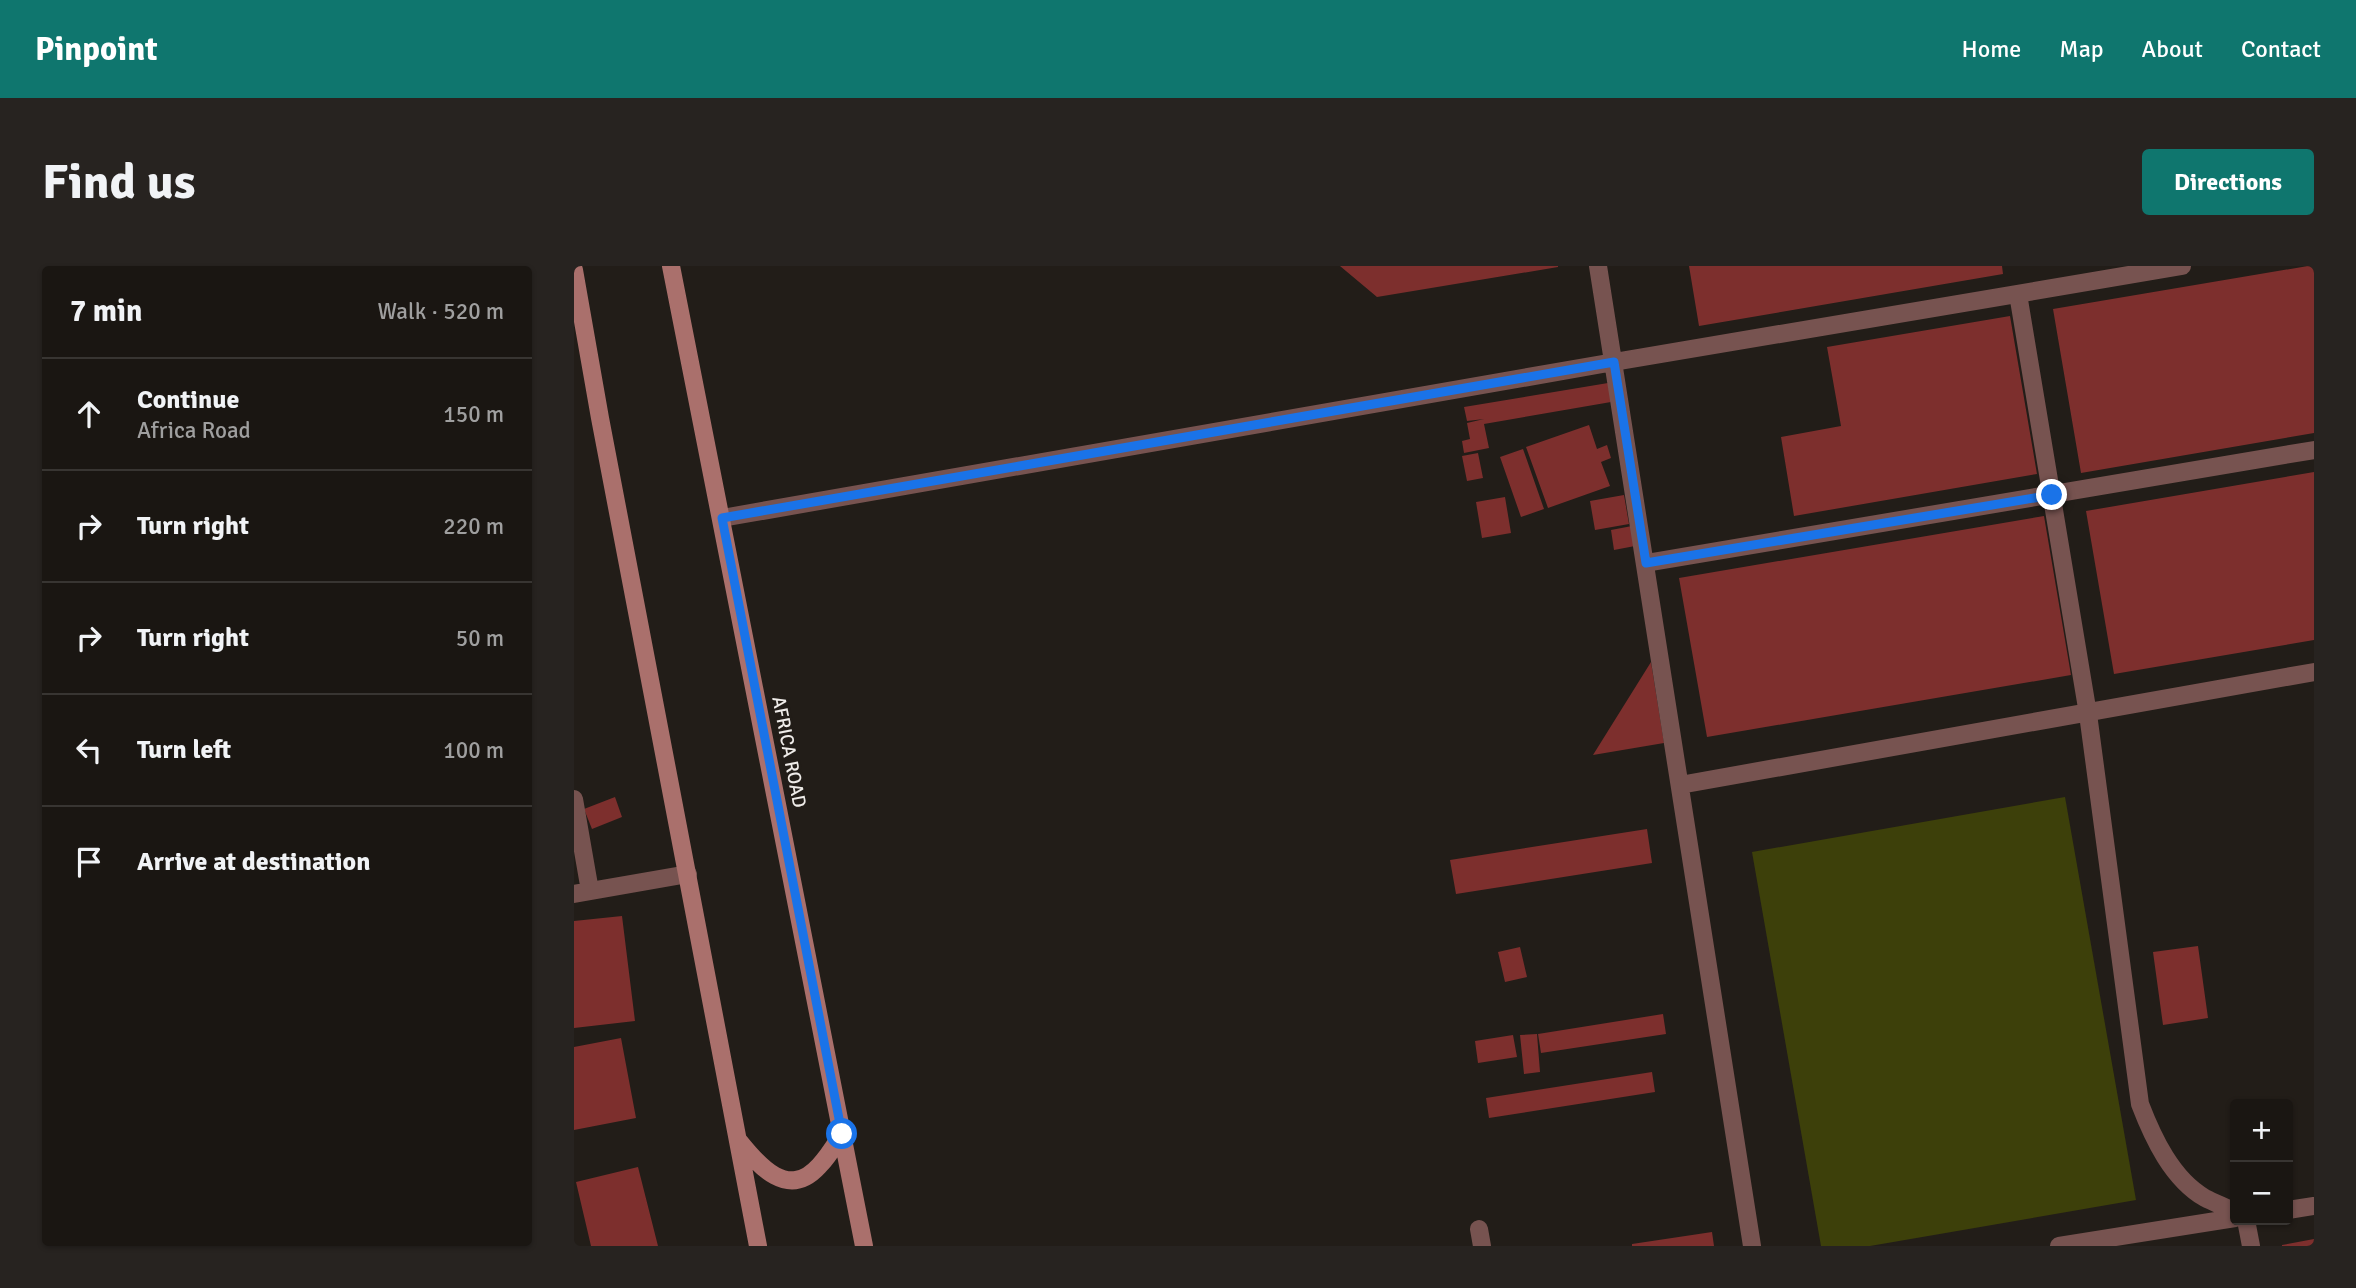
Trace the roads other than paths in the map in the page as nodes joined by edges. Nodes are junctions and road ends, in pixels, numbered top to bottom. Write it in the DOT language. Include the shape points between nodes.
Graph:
graph roads {
  1 [pos="671,266"];
  2 [pos="1598,266"];
  3 [pos="2182,266"];
  4 [pos="574,270"];
  5 [pos="2018,294"];
  6 [pos="1614,362"];
  7 [pos="2314,450"];
  8 [pos="2052,495"];
  9 [pos="722,518"];
  10 [pos="1646,563"];
  11 [pos="2314,672"];
  12 [pos="2088,713"];
  13 [pos="1680,785"];
  14 [pos="574,799"];
  15 [pos="688,874"];
  16 [pos="582,893"];
  17 [pos="842,1134"];
  18 [pos="737,1138"];
  19 [pos="2314,1206"];
  20 [pos="2293,1209"];
  21 [pos="2230,1210"];
  22 [pos="2230,1219"];
  23 [pos="2247,1225"];
  24 [pos="758,1246"];
  25 [pos="864,1246"];
  26 [pos="1752,1246"];
  27 [pos="2059,1246"];
  28 [pos="2251,1246"];
  1 -- 9 [label="street, AFRICA ROAD"];
  2 -- 6 [label="street"];
  3 -- 5 [label="street"];
  4 -- 15 [label="street"];
  5 -- 6 [label="street"];
  5 -- 8 [label="street"];
  6 -- 9 [label="street"];
  6 -- 10 [label="street"];
  7 -- 8 [label="street"];
  8 -- 10 [label="street"];
  8 -- 12 [label="street"];
  9 -- 17 [label="street, AFRICA ROAD"];
  10 -- 13 [label="street"];
  11 -- 12 [label="street"];
  12 -- 13 [label="street"];
  12 -- 21 [label="street" via="2140,1104 2153,1138 2182,1179 2203,1197"];
  13 -- 26 [label="street"];
  14 -- 16 [label="street"];
  15 -- 16 [label="street"];
  15 -- 18 [label="street"];
  17 -- 18 [label="street" via="810,1174 782,1180 761,1167"];
  17 -- 25 [label="street, AFRICA ROAD"];
  18 -- 24 [label="street"];
  19 -- 20 [label="street"];
  22 -- 27 [label="street"];
  23 -- 28 [label="street"];
}
